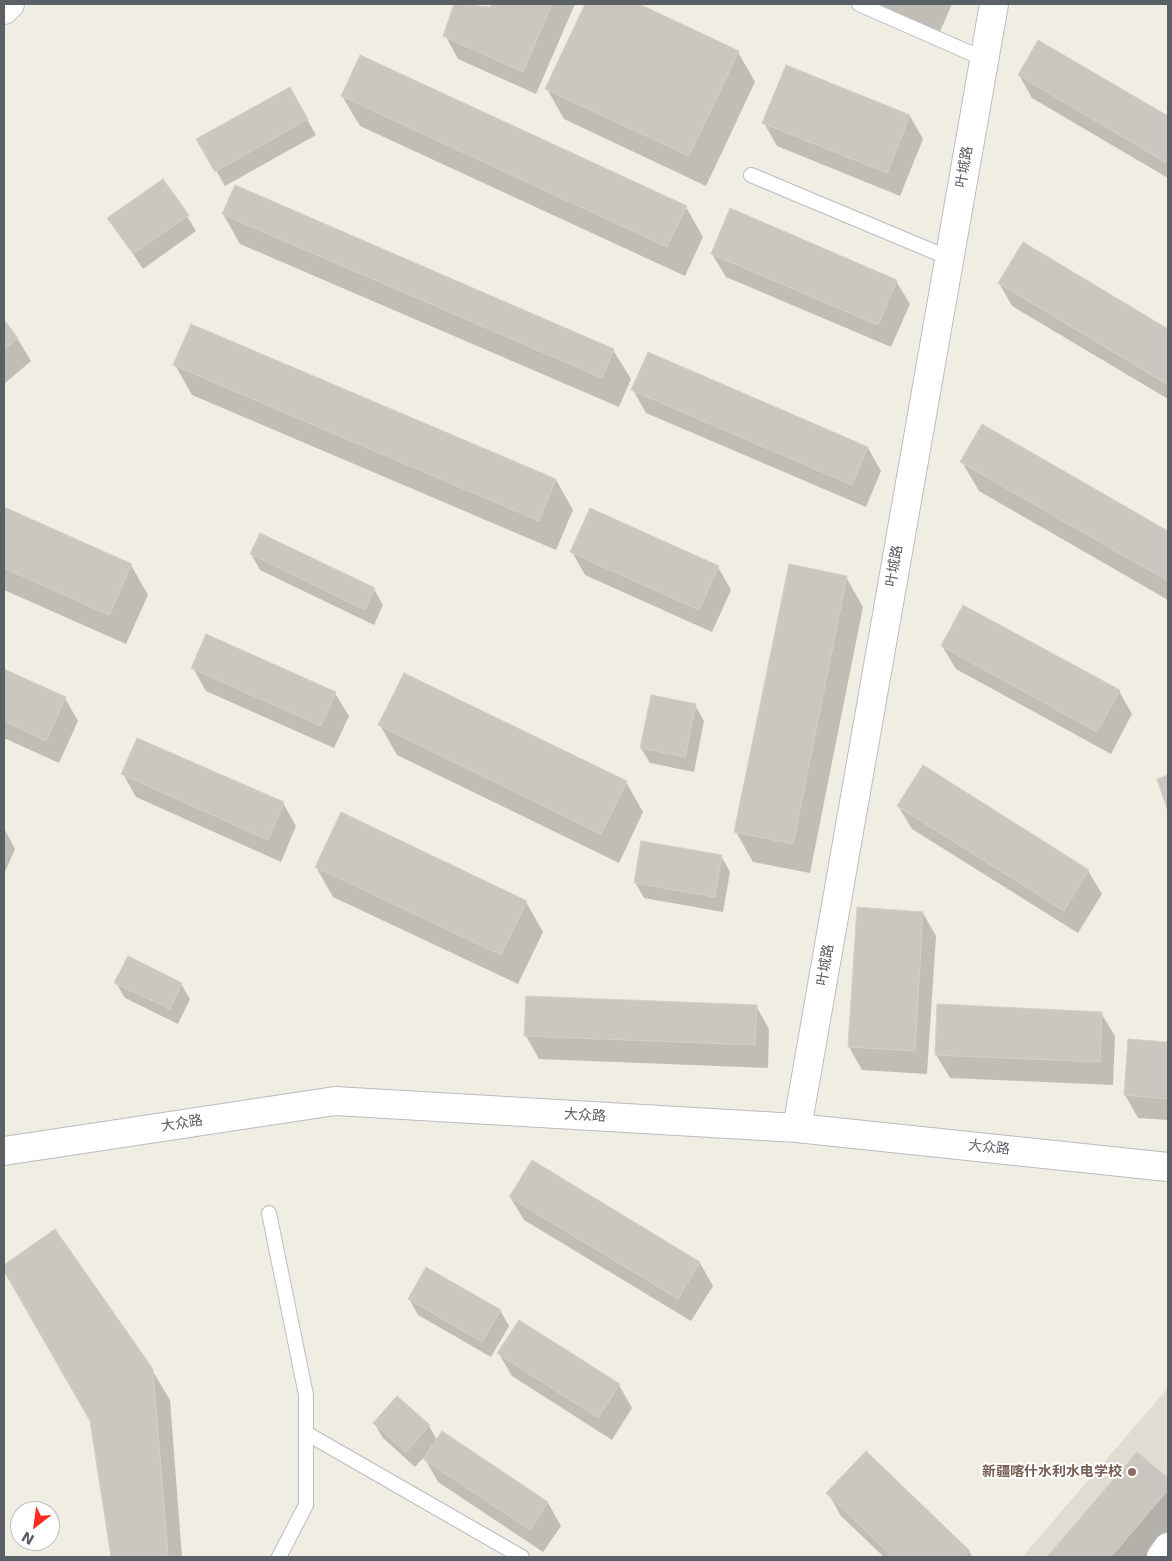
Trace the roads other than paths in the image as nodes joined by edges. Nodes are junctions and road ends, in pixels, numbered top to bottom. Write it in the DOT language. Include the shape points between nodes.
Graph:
graph roads {
  1 [pos="10,4"];
  2 [pos="859,4"];
  3 [pos="994,4"];
  4 [pos="4,10"];
  5 [pos="984,59"];
  6 [pos="751,175"];
  7 [pos="949,258"];
  8 [pos="797,1128"];
  9 [pos="4,1151"];
  10 [pos="1168,1167"];
  11 [pos="270,1213"];
  12 [pos="306,1433"];
  13 [pos="1168,1547"];
  14 [pos="279,1557"];
  15 [pos="522,1557"];
  16 [pos="1161,1557"];
  1 -- 4 [label="street"];
  2 -- 5 [label="lane"];
  3 -- 5 [label="street, 叶城路"];
  5 -- 7 [label="street, 叶城路"];
  6 -- 7 [label="lane"];
  7 -- 8 [label="street, 叶城路"];
  8 -- 9 [label="street, 大众路" via="335,1101"];
  8 -- 10 [label="street, 大众路"];
  11 -- 12 [label="lane" via="306,1395"];
  12 -- 14 [label="lane" via="306,1505"];
  12 -- 15 [label="lane"];
  13 -- 16 [label="street"];
}
